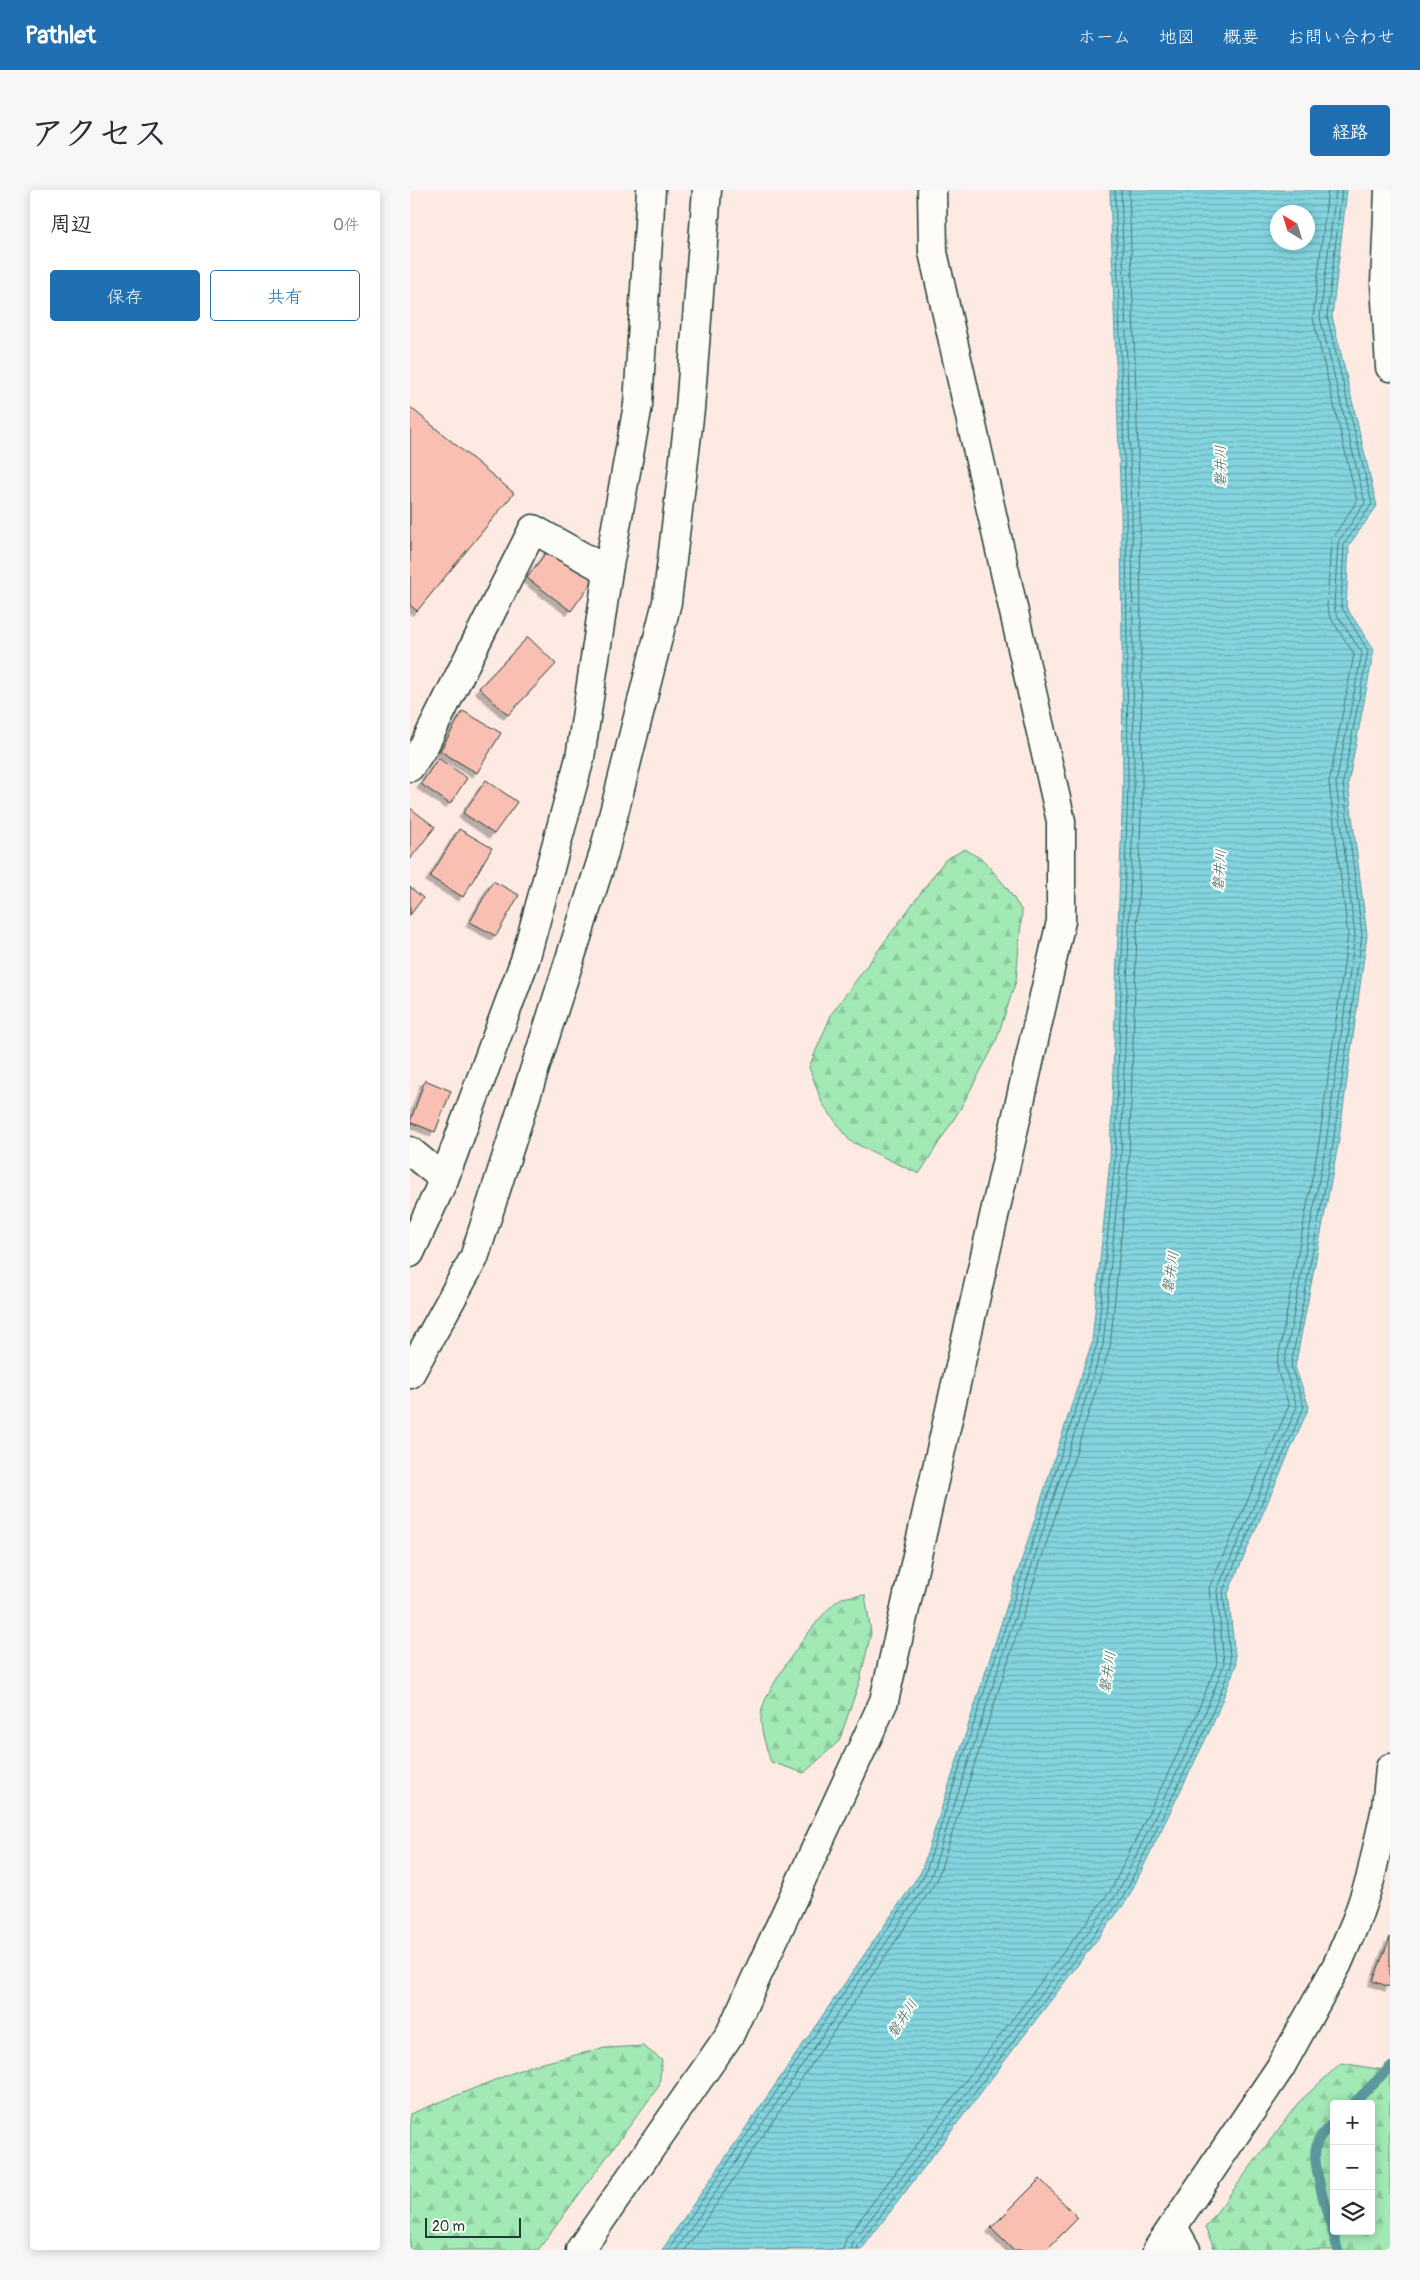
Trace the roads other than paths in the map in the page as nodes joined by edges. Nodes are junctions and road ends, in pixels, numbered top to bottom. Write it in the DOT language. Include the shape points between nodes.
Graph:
graph roads {
  1 [pos="651,190"];
  2 [pos="707,190"];
  3 [pos="932,190"];
  4 [pos="1389,190"];
  5 [pos="1390,367"];
  6 [pos="608,571"];
  7 [pos="410,767"];
  8 [pos="410,1151"];
  9 [pos="444,1179"];
  10 [pos="410,1253"];
  11 [pos="410,1374"];
  12 [pos="1390,1768"];
  13 [pos="1173,2227"];
  14 [pos="580,2250"];
  15 [pos="1157,2250"];
  16 [pos="1186,2250"];
  1 -- 6 [label="street" via="638,405"];
  2 -- 11 [label="street" via="690,409 665,611 603,856 474,1258"];
  3 -- 14 [label="street" via="933,252 1061,821 1061,921 884,1701 730,2034"];
  4 -- 5 [label="street" via="1385,284"];
  6 -- 7 [label="street" via="533,528 424,746"];
  6 -- 9 [label="street" via="580,758 525,960"];
  8 -- 9 [label="street"];
  9 -- 10 [label="street"];
  12 -- 13 [label="street" via="1386,1808 1370,1880 1337,1965 1280,2068"];
  13 -- 15 [label="street"];
  13 -- 16 [label="street"];
}
